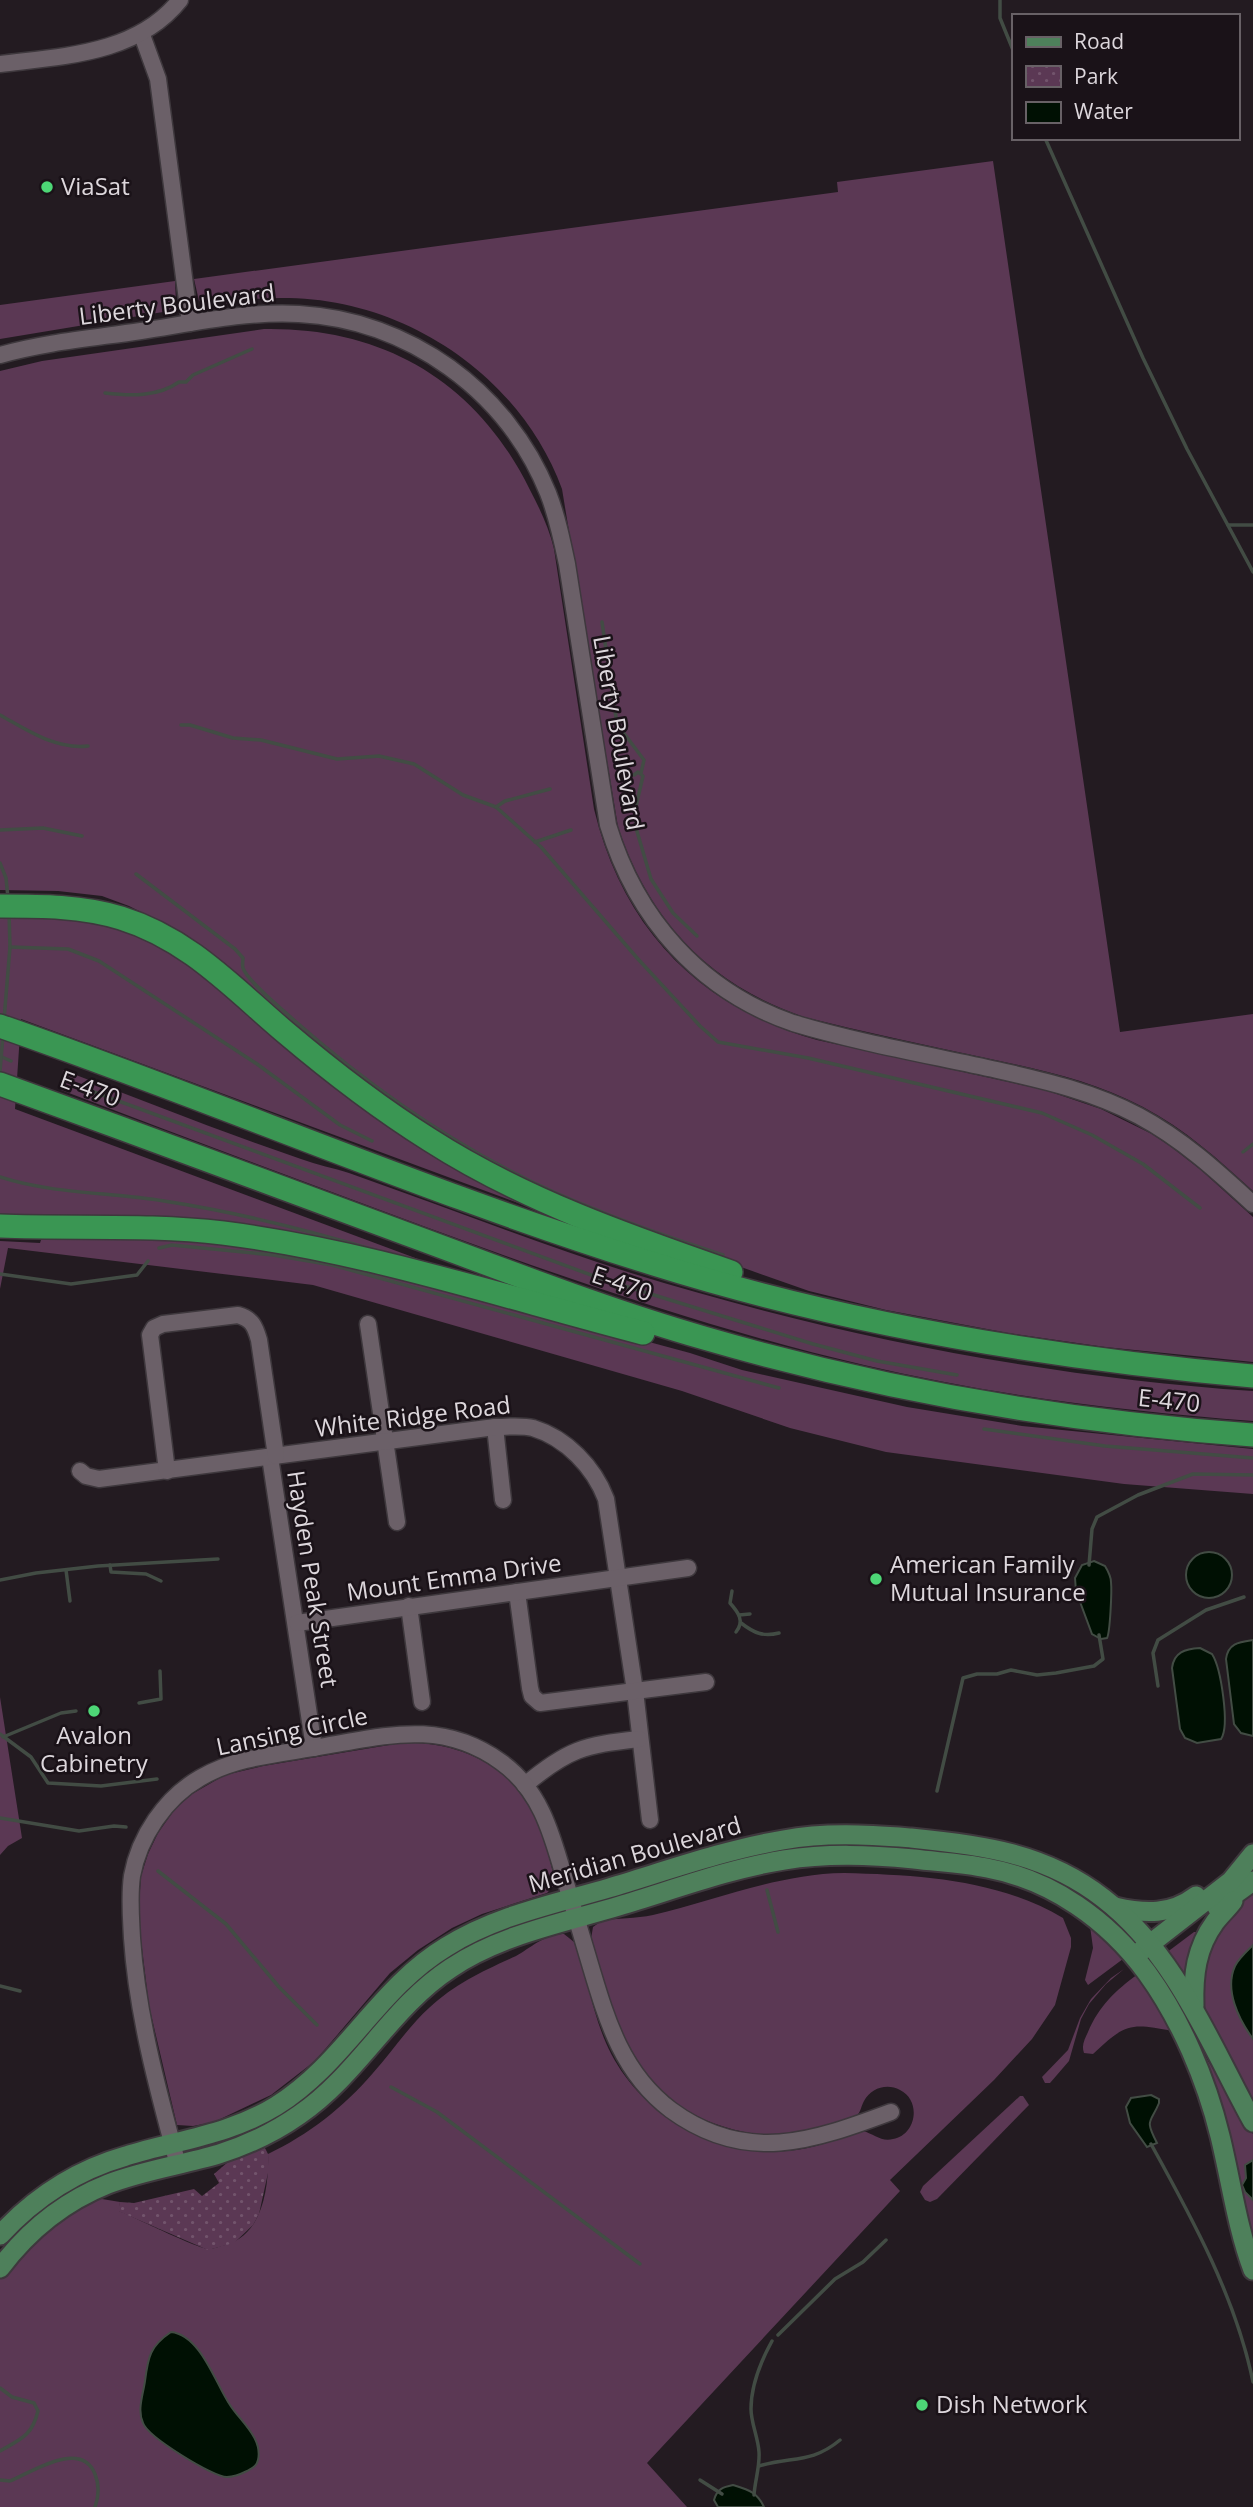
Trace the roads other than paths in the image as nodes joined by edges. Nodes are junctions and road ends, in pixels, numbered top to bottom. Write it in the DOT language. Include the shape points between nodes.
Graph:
graph roads {
  1 [pos="180,0"];
  2 [pos="142,34"];
  3 [pos="0,64"];
  4 [pos="190,323"];
  5 [pos="0,355"];
  6 [pos="0,897"];
  7 [pos="42,902"];
  8 [pos="0,906"];
  9 [pos="0,1026"];
  10 [pos="0,1084"];
  11 [pos="1253,1204"];
  12 [pos="0,1226"];
  13 [pos="817,1308"];
  14 [pos="368,1324"];
  15 [pos="846,1375"];
  16 [pos="1253,1376"];
  17 [pos="495,1427"];
  18 [pos="1253,1435"];
  19 [pos="384,1442"];
  20 [pos="273,1457"];
  21 [pos="80,1471"];
  22 [pos="167,1471"];
  23 [pos="503,1500"];
  24 [pos="397,1522"];
  25 [pos="688,1569"];
  26 [pos="618,1578"];
  27 [pos="517,1592"];
  28 [pos="409,1606"];
  29 [pos="297,1623"];
  30 [pos="706,1682"];
  31 [pos="635,1691"];
  32 [pos="422,1702"];
  33 [pos="639,1739"];
  34 [pos="314,1748"];
  35 [pos="525,1785"];
  36 [pos="650,1821"];
  37 [pos="1250,1856"];
  38 [pos="1246,1886"];
  39 [pos="571,1899"];
  40 [pos="1115,1907"];
  41 [pos="577,1919"];
  42 [pos="1154,1949"];
  43 [pos="1137,1960"];
  44 [pos="1194,2011"];
  45 [pos="891,2112"];
  46 [pos="1253,2122"];
  47 [pos="172,2144"];
  48 [pos="178,2165"];
  49 [pos="0,2235"];
  50 [pos="0,2268"];
  51 [pos="1253,2270"];
  1 -- 2 [label="street"];
  2 -- 3 [label="street" via="97,51"];
  2 -- 4 [label="street" via="158,79"];
  4 -- 5 [label="street, Liberty Boulevard"];
  4 -- 11 [label="street, Liberty Boulevard" via="283,313 318,315 369,327 410,343 445,364 508,423 541,476 559,528 613,842 644,907 672,944 701,971 751,1005 793,1023 1055,1083 1112,1103 1174,1137"];
  6 -- 7 [label="highway"];
  7 -- 8 [label="highway"];
  7 -- 13 [label="highway" via="120,917 164,935 201,958 355,1089 458,1157 555,1206 782,1289"];
  9 -- 13 [label="highway, E-470" via="581,1240 717,1283"];
  10 -- 15 [label="highway, E-470" via="594,1303"];
  12 -- 15 [label="highway" via="177,1229 306,1246 804,1377 817,1380"];
  13 -- 16 [label="highway, E-470" via="1044,1352"];
  14 -- 19 [label="street"];
  15 -- 18 [label="highway, E-470" via="1056,1414"];
  17 -- 19 [label="street, White Ridge Road"];
  17 -- 23 [label="street"];
  17 -- 26 [label="street, White Ridge Road" via="541,1431 565,1444 585,1464 606,1499"];
  19 -- 20 [label="street, White Ridge Road"];
  19 -- 24 [label="street"];
  20 -- 22 [label="street, White Ridge Road"];
  20 -- 22 [label="street, Hayden Peak Street" via="253,1323 238,1315 163,1324 150,1335"];
  20 -- 29 [label="street, Hayden Peak Street"];
  21 -- 22 [label="street, White Ridge Road" via="99,1479"];
  25 -- 26 [label="street, Mount Emma Drive"];
  26 -- 27 [label="street, Mount Emma Drive"];
  26 -- 31 [label="street, White Ridge Road"];
  27 -- 28 [label="street, Mount Emma Drive"];
  27 -- 31 [label="street" via="530,1688 536,1700 547,1703"];
  28 -- 29 [label="street, Mount Emma Drive"];
  28 -- 32 [label="street"];
  29 -- 34 [label="street, Hayden Peak Street"];
  30 -- 31 [label="street"];
  31 -- 33 [label="street, White Ridge Road"];
  33 -- 35 [label="street" via="576,1750"];
  33 -- 36 [label="street, White Ridge Road"];
  34 -- 35 [label="street, Lansing Circle" via="397,1734 436,1734 483,1751"];
  34 -- 47 [label="street, Lansing Circle" via="235,1763 192,1783 161,1812 136,1859 131,1904 135,1963"];
  35 -- 39 [label="street, Lansing Circle" via="545,1818"];
  37 -- 40 [label="main road" via="1176,1908 1148,1912"];
  37 -- 42 [label="main road" via="1231,1881"];
  38 -- 42 [label="main road"];
  38 -- 44 [label="main road" via="1214,1923 1200,1950 1193,1980"];
  39 -- 40 [label="main road, Meridian Boulevard" via="748,1847 846,1834 1000,1850 1059,1871"];
  39 -- 41 [label="street, Lansing Circle"];
  39 -- 47 [label="main road, Meridian Boulevard" via="488,1925 444,1947 398,1984 333,2060 296,2092 236,2126"];
  40 -- 42 [label="main road, Meridian Boulevard"];
  41 -- 43 [label="main road, Meridian Boulevard" via="769,1863 867,1855 979,1866 1030,1880 1108,1928"];
  41 -- 45 [label="street, Lansing Circle" via="607,2023 621,2053 649,2091 685,2119 731,2138 783,2143 832,2134"];
  41 -- 48 [label="main road, Meridian Boulevard" via="504,1941 456,1964 412,1999 348,2073 309,2108 248,2143"];
  42 -- 43 [label="main road"];
  42 -- 44 [label="main road, Meridian Boulevard"];
  43 -- 51 [label="main road, Meridian Boulevard" via="1169,2008 1205,2087"];
  44 -- 46 [label="main road, Meridian Boulevard"];
  47 -- 48 [label="street, Lansing Circle"];
  47 -- 49 [label="main road, Meridian Boulevard" via="79,2174 36,2202"];
  48 -- 50 [label="main road" via="110,2183 72,2202 29,2235"];
}
